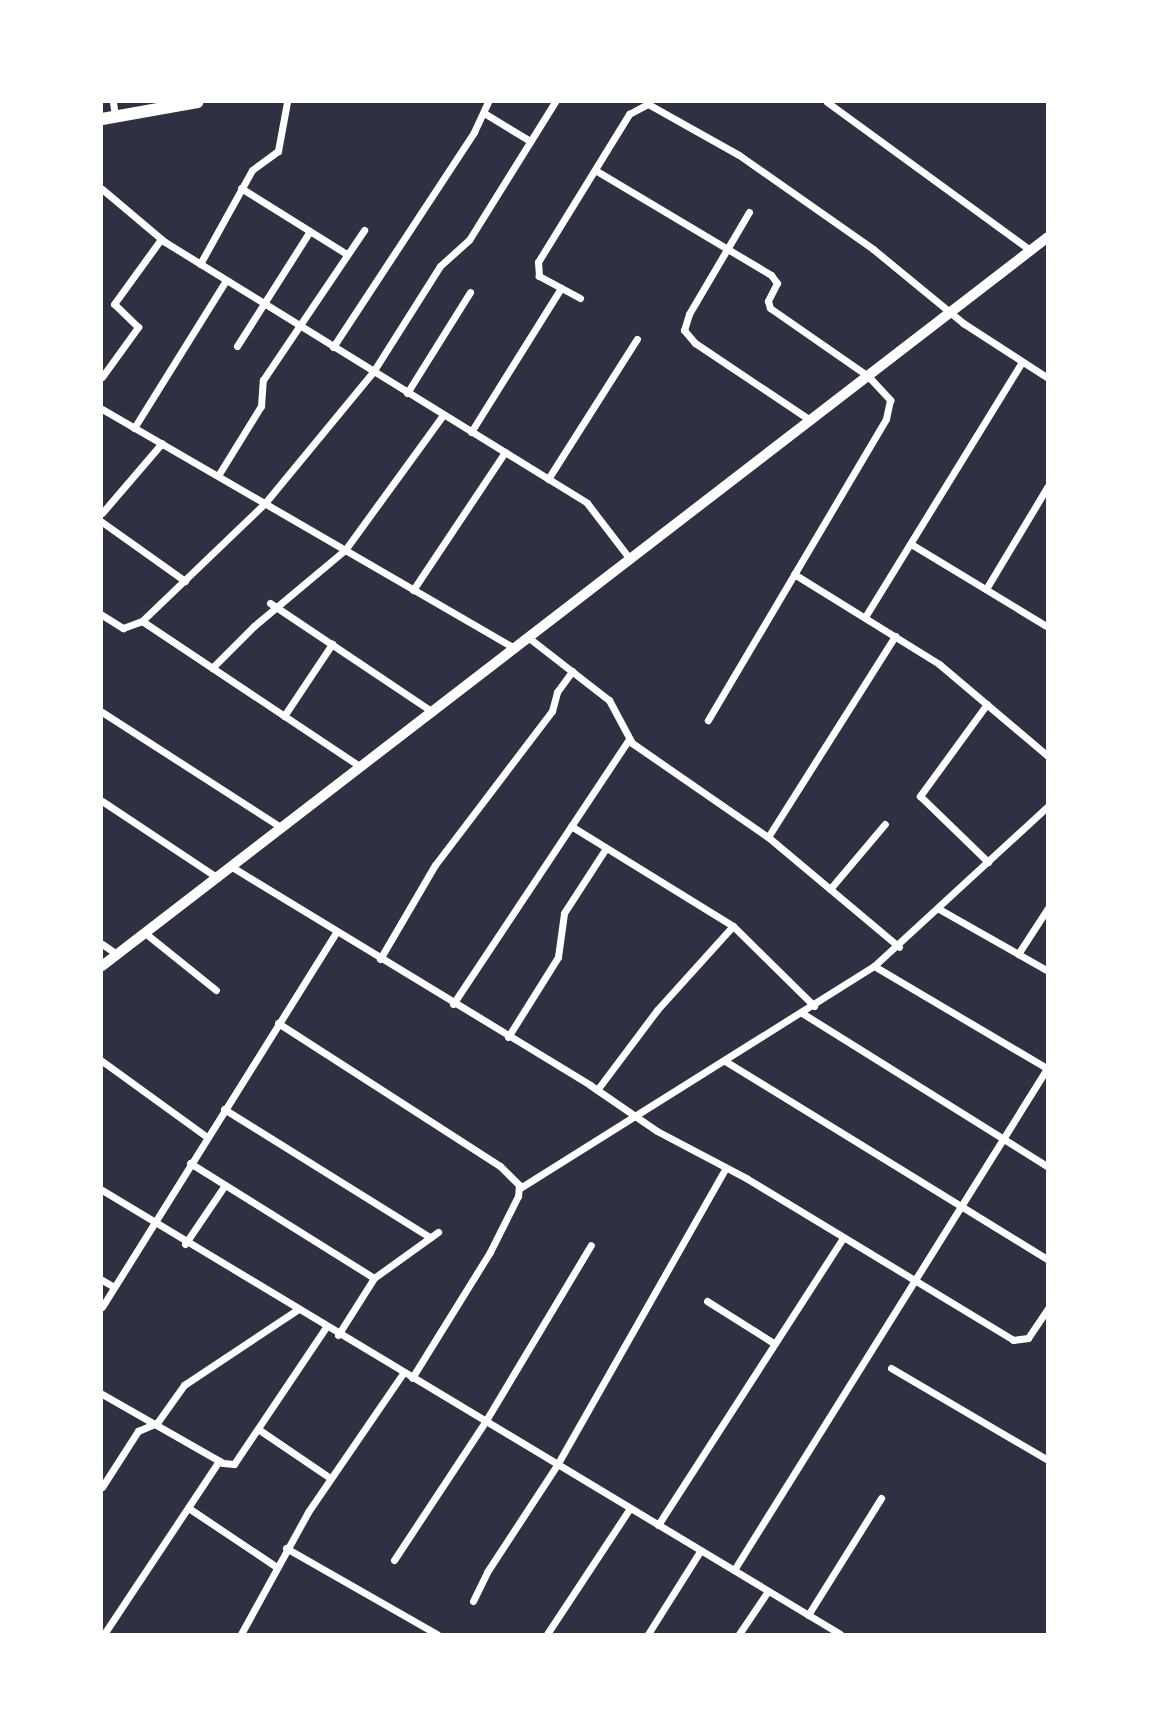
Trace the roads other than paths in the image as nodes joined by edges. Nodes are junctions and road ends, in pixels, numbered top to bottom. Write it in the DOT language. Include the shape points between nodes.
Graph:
graph roads {
  1 [pos="113,102"];
  2 [pos="197,102"];
  3 [pos="287,102"];
  4 [pos="488,102"];
  5 [pos="555,102"];
  6 [pos="827,102"];
  7 [pos="484,113"];
  8 [pos="116,117"];
  9 [pos="102,119"];
  10 [pos="530,141"];
  11 [pos="595,170"];
  12 [pos="240,188"];
  13 [pos="102,189"];
  14 [pos="749,212"];
  15 [pos="364,230"];
  16 [pos="310,231"];
  17 [pos="1048,237"];
  18 [pos="161,239"];
  19 [pos="728,248"];
  20 [pos="1030,250"];
  21 [pos="345,253"];
  22 [pos="200,264"];
  23 [pos="226,280"];
  24 [pos="561,288"];
  25 [pos="470,292"];
  26 [pos="580,298"];
  27 [pos="264,304"];
  28 [pos="951,312"];
  29 [pos="298,325"];
  30 [pos="637,340"];
  31 [pos="237,346"];
  32 [pos="333,347"];
  33 [pos="1022,362"];
  34 [pos="373,372"];
  35 [pos="868,376"];
  36 [pos="102,377"];
  37 [pos="1048,378"];
  38 [pos="407,393"];
  39 [pos="102,409"];
  40 [pos="443,415"];
  41 [pos="810,420"];
  42 [pos="134,428"];
  43 [pos="471,432"];
  44 [pos="162,443"];
  45 [pos="505,452"];
  46 [pos="219,474"];
  47 [pos="548,479"];
  48 [pos="1048,486"];
  49 [pos="265,503"];
  50 [pos="102,513"];
  51 [pos="102,522"];
  52 [pos="911,544"];
  53 [pos="345,550"];
  54 [pos="630,559"];
  55 [pos="794,574"];
  56 [pos="185,581"];
  57 [pos="986,589"];
  58 [pos="413,590"];
  59 [pos="270,603"];
  60 [pos="278,609"];
  61 [pos="102,615"];
  62 [pos="865,617"];
  63 [pos="142,621"];
  64 [pos="1048,628"];
  65 [pos="895,636"];
  66 [pos="529,638"];
  67 [pos="332,645"];
  68 [pos="515,648"];
  69 [pos="212,668"];
  70 [pos="572,671"];
  71 [pos="987,704"];
  72 [pos="102,712"];
  73 [pos="433,712"];
  74 [pos="284,716"];
  75 [pos="708,720"];
  76 [pos="629,739"];
  77 [pos="1048,756"];
  78 [pos="361,767"];
  79 [pos="102,801"];
  80 [pos="1048,806"];
  81 [pos="886,824"];
  82 [pos="571,826"];
  83 [pos="282,828"];
  84 [pos="768,838"];
  85 [pos="606,848"];
  86 [pos="988,862"];
  87 [pos="232,867"];
  88 [pos="218,878"];
  89 [pos="830,889"];
  90 [pos="1048,908"];
  91 [pos="939,909"];
  92 [pos="733,926"];
  93 [pos="336,932"];
  94 [pos="145,933"];
  95 [pos="102,944"];
  96 [pos="899,947"];
  97 [pos="117,954"];
  98 [pos="1018,954"];
  99 [pos="380,959"];
  100 [pos="102,966"];
  101 [pos="874,966"];
  102 [pos="1048,971"];
  103 [pos="216,990"];
  104 [pos="453,1004"];
  105 [pos="814,1006"];
  106 [pos="802,1013"];
  107 [pos="278,1023"];
  108 [pos="508,1037"];
  109 [pos="725,1061"];
  110 [pos="102,1062"];
  111 [pos="1047,1068"];
  112 [pos="597,1090"];
  113 [pos="224,1109"];
  114 [pos="634,1117"];
  115 [pos="207,1137"];
  116 [pos="1002,1140"];
  117 [pos="190,1163"];
  118 [pos="1048,1167"];
  119 [pos="726,1168"];
  120 [pos="225,1185"];
  121 [pos="520,1188"];
  122 [pos="102,1190"];
  123 [pos="959,1206"];
  124 [pos="152,1224"];
  125 [pos="438,1232"];
  126 [pos="430,1237"];
  127 [pos="843,1238"];
  128 [pos="185,1244"];
  129 [pos="591,1245"];
  130 [pos="1048,1260"];
  131 [pos="374,1278"];
  132 [pos="102,1280"];
  133 [pos="913,1280"];
  134 [pos="114,1287"];
  135 [pos="707,1301"];
  136 [pos="102,1307"];
  137 [pos="1048,1308"];
  138 [pos="297,1310"];
  139 [pos="326,1328"];
  140 [pos="338,1335"];
  141 [pos="775,1344"];
  142 [pos="891,1368"];
  143 [pos="403,1373"];
  144 [pos="412,1378"];
  145 [pos="102,1394"];
  146 [pos="485,1422"];
  147 [pos="153,1425"];
  148 [pos="258,1429"];
  149 [pos="1048,1460"];
  150 [pos="219,1461"];
  151 [pos="557,1465"];
  152 [pos="330,1478"];
  153 [pos="102,1487"];
  154 [pos="881,1498"];
  155 [pos="630,1508"];
  156 [pos="190,1509"];
  157 [pos="658,1525"];
  158 [pos="286,1548"];
  159 [pos="701,1550"];
  160 [pos="394,1560"];
  161 [pos="275,1566"];
  162 [pos="734,1570"];
  163 [pos="768,1591"];
  164 [pos="473,1601"];
  165 [pos="808,1615"];
  166 [pos="242,1631"];
  167 [pos="104,1634"];
  168 [pos="251,1634"];
  169 [pos="437,1634"];
  170 [pos="547,1634"];
  171 [pos="648,1634"];
  172 [pos="739,1634"];
  173 [pos="840,1634"];
  1 -- 8 [label="street"];
  2 -- 8 [label="main road"];
  3 -- 12 [label="street" via="278,151 254,167"];
  4 -- 7 [label="street"];
  5 -- 10 [label="street"];
  6 -- 20 [label="street"];
  7 -- 10 [label="street"];
  7 -- 32 [label="street"];
  8 -- 9 [label="main road"];
  10 -- 34 [label="street" via="469,240 440,266"];
  11 -- 19 [label="street"];
  11 -- 24 [label="street" via="538,262 539,276"];
  11 -- 28 [label="street" via="634,110 643,104 660,107 800,197"];
  12 -- 16 [label="street"];
  12 -- 22 [label="street"];
  13 -- 18 [label="street"];
  14 -- 19 [label="street"];
  15 -- 21 [label="street"];
  16 -- 21 [label="street"];
  16 -- 27 [label="street"];
  17 -- 20 [label="street"];
  18 -- 22 [label="street"];
  18 -- 36 [label="street" via="114,304 138,327"];
  19 -- 35 [label="street" via="776,279 767,303 770,308"];
  19 -- 41 [label="street" via="686,320 685,333"];
  20 -- 28 [label="street"];
  21 -- 29 [label="street"];
  22 -- 23 [label="street"];
  23 -- 27 [label="street"];
  23 -- 42 [label="street"];
  24 -- 26 [label="street"];
  24 -- 43 [label="street"];
  25 -- 38 [label="street"];
  27 -- 29 [label="street"];
  27 -- 31 [label="street"];
  28 -- 33 [label="street"];
  28 -- 35 [label="street"];
  29 -- 32 [label="street"];
  29 -- 46 [label="street" via="263,380 261,406"];
  30 -- 47 [label="street"];
  32 -- 34 [label="street"];
  33 -- 37 [label="street"];
  33 -- 52 [label="street"];
  34 -- 38 [label="street"];
  34 -- 49 [label="street"];
  35 -- 41 [label="street"];
  35 -- 55 [label="street" via="890,400 889,411"];
  38 -- 40 [label="street"];
  39 -- 42 [label="street"];
  40 -- 43 [label="street"];
  40 -- 53 [label="street"];
  41 -- 54 [label="street"];
  42 -- 44 [label="street"];
  43 -- 45 [label="street"];
  44 -- 46 [label="street"];
  44 -- 50 [label="street"];
  45 -- 47 [label="street"];
  45 -- 58 [label="street"];
  46 -- 49 [label="street"];
  47 -- 54 [label="street" via="599,514"];
  48 -- 57 [label="street"];
  49 -- 53 [label="street"];
  49 -- 56 [label="street"];
  51 -- 56 [label="street"];
  52 -- 57 [label="street"];
  52 -- 62 [label="street"];
  53 -- 58 [label="street"];
  53 -- 60 [label="street"];
  54 -- 66 [label="street"];
  55 -- 62 [label="street"];
  55 -- 75 [label="street"];
  56 -- 63 [label="street"];
  57 -- 64 [label="street"];
  58 -- 68 [label="street"];
  59 -- 60 [label="street"];
  60 -- 67 [label="street"];
  60 -- 69 [label="street"];
  61 -- 63 [label="street" via="123,628"];
  62 -- 65 [label="street"];
  63 -- 69 [label="street"];
  65 -- 71 [label="street"];
  65 -- 84 [label="street"];
  66 -- 68 [label="street"];
  66 -- 70 [label="street"];
  67 -- 73 [label="street"];
  67 -- 74 [label="street"];
  68 -- 73 [label="street"];
  69 -- 74 [label="street"];
  70 -- 76 [label="street" via="608,700"];
  70 -- 99 [label="street" via="557,692 552,711 436,865"];
  71 -- 77 [label="street"];
  71 -- 86 [label="street" via="919,796"];
  72 -- 83 [label="street"];
  73 -- 78 [label="street"];
  74 -- 78 [label="street"];
  76 -- 82 [label="street"];
  76 -- 84 [label="street"];
  78 -- 83 [label="street"];
  79 -- 88 [label="street"];
  80 -- 86 [label="street"];
  81 -- 89 [label="street"];
  82 -- 85 [label="street"];
  82 -- 104 [label="street"];
  83 -- 87 [label="street"];
  84 -- 89 [label="street"];
  85 -- 92 [label="street"];
  85 -- 108 [label="street" via="564,913 558,957"];
  86 -- 91 [label="street"];
  87 -- 88 [label="street"];
  87 -- 93 [label="street"];
  88 -- 94 [label="street"];
  89 -- 96 [label="street"];
  90 -- 98 [label="street"];
  91 -- 96 [label="street"];
  91 -- 98 [label="street"];
  92 -- 105 [label="street"];
  92 -- 112 [label="street" via="657,1010"];
  93 -- 99 [label="street"];
  93 -- 107 [label="street"];
  94 -- 97 [label="street"];
  94 -- 103 [label="street"];
  95 -- 97 [label="street"];
  96 -- 101 [label="street"];
  97 -- 100 [label="street"];
  98 -- 102 [label="street"];
  99 -- 104 [label="street"];
  101 -- 105 [label="street"];
  101 -- 111 [label="street"];
  104 -- 108 [label="street"];
  105 -- 106 [label="street"];
  106 -- 109 [label="street"];
  106 -- 116 [label="street"];
  107 -- 113 [label="street"];
  107 -- 121 [label="street" via="500,1166"];
  108 -- 112 [label="street"];
  109 -- 114 [label="street"];
  109 -- 123 [label="street"];
  110 -- 115 [label="street"];
  111 -- 116 [label="street"];
  112 -- 114 [label="street"];
  113 -- 115 [label="street"];
  113 -- 126 [label="street"];
  114 -- 119 [label="street"];
  114 -- 121 [label="street"];
  115 -- 117 [label="street"];
  116 -- 118 [label="street"];
  116 -- 123 [label="street"];
  117 -- 120 [label="street"];
  117 -- 124 [label="street"];
  119 -- 127 [label="street"];
  119 -- 151 [label="street"];
  120 -- 128 [label="street"];
  120 -- 131 [label="street"];
  121 -- 144 [label="street" via="490,1252"];
  122 -- 124 [label="street"];
  123 -- 130 [label="street"];
  123 -- 133 [label="street"];
  124 -- 128 [label="street"];
  124 -- 134 [label="street"];
  125 -- 126 [label="street"];
  126 -- 131 [label="street"];
  127 -- 133 [label="street"];
  127 -- 141 [label="street"];
  128 -- 138 [label="street"];
  129 -- 146 [label="street"];
  131 -- 140 [label="street"];
  132 -- 134 [label="street"];
  133 -- 137 [label="street" via="1016,1341 1028,1338"];
  133 -- 162 [label="street"];
  134 -- 136 [label="street"];
  135 -- 141 [label="street"];
  138 -- 139 [label="street"];
  138 -- 147 [label="street" via="194,1376"];
  139 -- 140 [label="street"];
  139 -- 148 [label="street"];
  140 -- 143 [label="street"];
  141 -- 157 [label="street"];
  142 -- 149 [label="street"];
  143 -- 144 [label="street"];
  143 -- 152 [label="street"];
  144 -- 146 [label="street"];
  145 -- 147 [label="street"];
  146 -- 151 [label="street"];
  146 -- 160 [label="street"];
  147 -- 150 [label="street"];
  147 -- 153 [label="street" via="138,1431"];
  148 -- 150 [label="street" via="237,1462"];
  148 -- 152 [label="street"];
  150 -- 156 [label="street"];
  151 -- 155 [label="street"];
  151 -- 164 [label="street"];
  152 -- 158 [label="street"];
  154 -- 165 [label="street"];
  155 -- 157 [label="street"];
  155 -- 170 [label="street"];
  156 -- 161 [label="street"];
  156 -- 167 [label="street"];
  157 -- 159 [label="street"];
  158 -- 161 [label="street"];
  158 -- 169 [label="street"];
  159 -- 162 [label="street"];
  159 -- 171 [label="street"];
  161 -- 166 [label="street"];
  162 -- 163 [label="street"];
  163 -- 165 [label="street"];
  163 -- 172 [label="street"];
  165 -- 173 [label="street"];
  166 -- 168 [label="street"];
}
